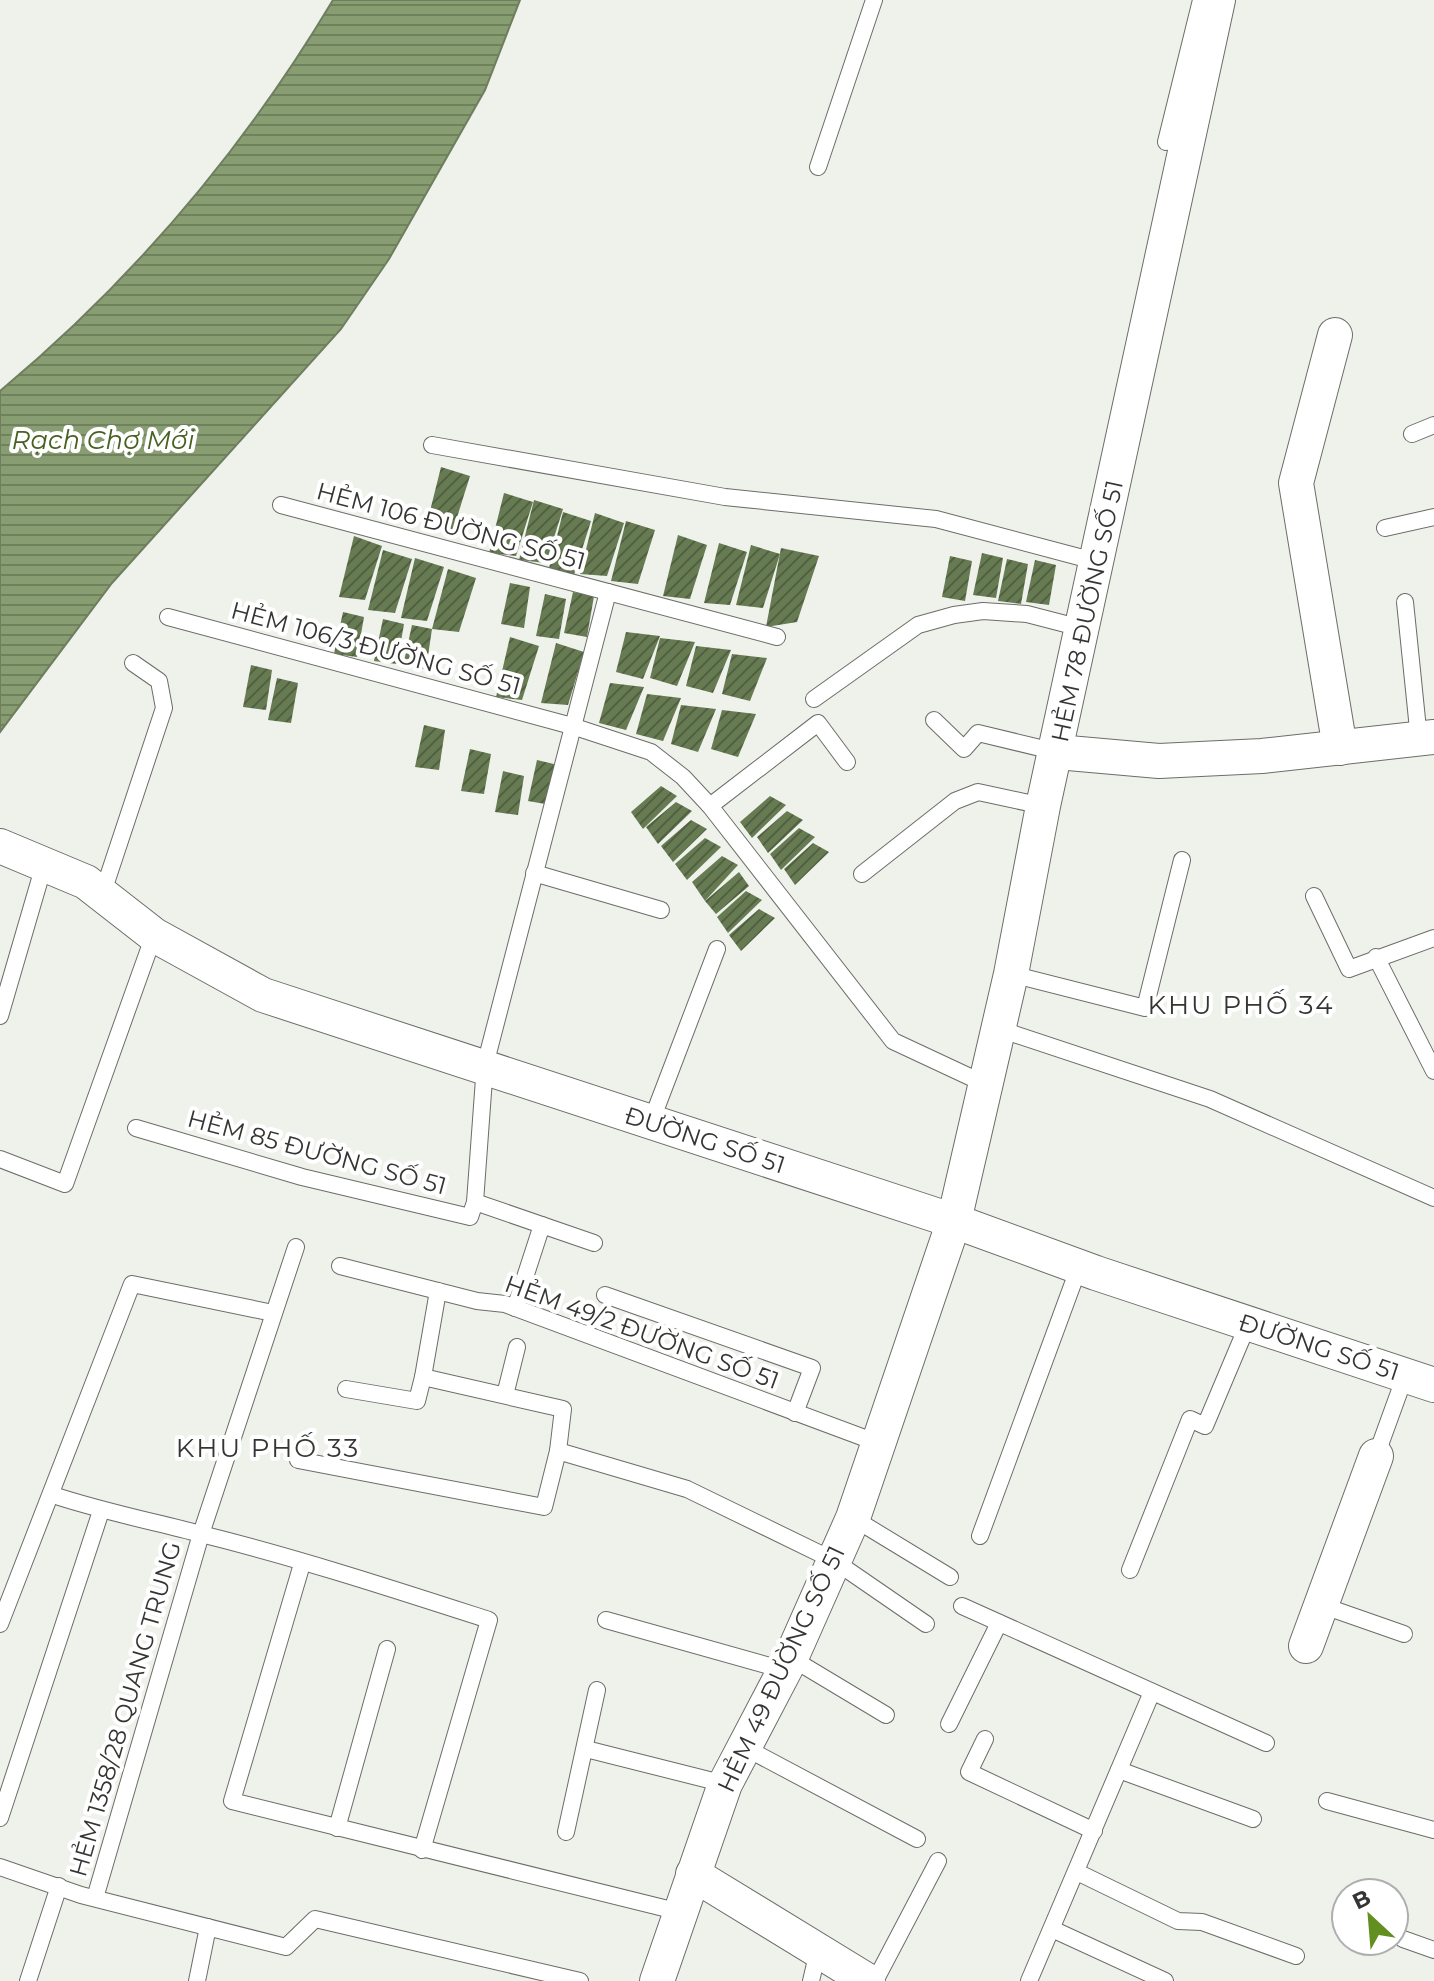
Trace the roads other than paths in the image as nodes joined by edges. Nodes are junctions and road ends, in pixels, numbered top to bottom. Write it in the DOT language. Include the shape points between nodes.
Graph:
graph roads {
  1 [pos="874,0"];
  2 [pos="1201,0"];
  3 [pos="1218,0"];
  4 [pos="1166,142"];
  5 [pos="818,167"];
  6 [pos="1335,335"];
  7 [pos="1434,425"];
  8 [pos="1412,434"];
  9 [pos="432,445"];
  10 [pos="281,505"];
  11 [pos="1434,517"];
  12 [pos="1385,528"];
  13 [pos="1098,562"];
  14 [pos="608,592"];
  15 [pos="1405,602"];
  16 [pos="168,617"];
  17 [pos="1081,628"];
  18 [pos="777,637"];
  19 [pos="133,663"];
  20 [pos="814,699"];
  21 [pos="934,720"];
  22 [pos="572,726"];
  23 [pos="1426,738"];
  24 [pos="1340,748"];
  25 [pos="1057,752"];
  26 [pos="847,762"];
  27 [pos="710,806"];
  28 [pos="1043,806"];
  29 [pos="0,846"];
  30 [pos="1182,860"];
  31 [pos="44,865"];
  32 [pos="534,873"];
  33 [pos="862,874"];
  34 [pos="102,895"];
  35 [pos="1314,896"];
  36 [pos="661,910"];
  37 [pos="154,935"];
  38 [pos="1434,938"];
  39 [pos="717,949"];
  40 [pos="1376,957"];
  41 [pos="1011,974"];
  42 [pos="0,1016"];
  43 [pos="996,1028"];
  44 [pos="485,1065"];
  45 [pos="1434,1071"];
  46 [pos="985,1084"];
  47 [pos="651,1122"];
  48 [pos="136,1128"];
  49 [pos="0,1159"];
  50 [pos="1434,1198"];
  51 [pos="475,1202"];
  52 [pos="954,1221"];
  53 [pos="542,1225"];
  54 [pos="594,1243"];
  55 [pos="296,1247"];
  56 [pos="340,1266"];
  57 [pos="1079,1267"];
  58 [pos="438,1291"];
  59 [pos="605,1295"];
  60 [pos="515,1308"];
  61 [pos="273,1313"];
  62 [pos="1248,1324"];
  63 [pos="517,1347"];
  64 [pos="423,1377"];
  65 [pos="1420,1380"];
  66 [pos="346,1389"];
  67 [pos="505,1395"];
  68 [pos="795,1413"];
  69 [pos="878,1443"];
  70 [pos="558,1451"];
  71 [pos="1376,1456"];
  72 [pos="298,1460"];
  73 [pos="53,1495"];
  74 [pos="101,1511"];
  75 [pos="853,1518"];
  76 [pos="201,1534"];
  77 [pos="980,1536"];
  78 [pos="833,1560"];
  79 [pos="302,1564"];
  80 [pos="1130,1570"];
  81 [pos="950,1577"];
  82 [pos="1321,1605"];
  83 [pos="962,1606"];
  84 [pos="606,1620"];
  85 [pos="999,1623"];
  86 [pos="0,1624"];
  87 [pos="926,1624"];
  88 [pos="1404,1634"];
  89 [pos="1306,1646"];
  90 [pos="387,1649"];
  91 [pos="788,1664"];
  92 [pos="597,1690"];
  93 [pos="1152,1692"];
  94 [pos="886,1715"];
  95 [pos="949,1724"];
  96 [pos="985,1739"];
  97 [pos="1266,1743"];
  98 [pos="742,1746"];
  99 [pos="586,1749"];
  100 [pos="1119,1770"];
  101 [pos="725,1784"];
  102 [pos="1327,1801"];
  103 [pos="0,1818"];
  104 [pos="1253,1819"];
  105 [pos="337,1828"];
  106 [pos="1434,1830"];
  107 [pos="1094,1831"];
  108 [pos="566,1832"];
  109 [pos="917,1839"];
  110 [pos="422,1850"];
  111 [pos="938,1861"];
  112 [pos="0,1867"];
  113 [pos="1077,1872"];
  114 [pos="693,1874"];
  115 [pos="59,1886"];
  116 [pos="95,1898"];
  117 [pos="680,1912"];
  118 [pos="208,1927"];
  119 [pos="1052,1929"];
  120 [pos="1410,1941"];
  121 [pos="1434,1950"];
  122 [pos="1296,1956"];
  123 [pos="814,1966"];
  124 [pos="28,1981"];
  125 [pos="197,1981"];
  126 [pos="580,1981"];
  127 [pos="657,1981"];
  128 [pos="868,1981"];
  129 [pos="875,1981"];
  130 [pos="1029,1981"];
  131 [pos="1165,1981"];
  1 -- 5 [label="lane"];
  2 -- 4 [label="lane"];
  3 -- 13 [label="street, HẺM 78 ĐƯỜNG SỐ 51"];
  6 -- 24 [label="street" via="1296,483"];
  7 -- 8 [label="lane"];
  9 -- 13 [label="lane" via="725,497 936,519"];
  10 -- 14 [label="lane, HẺM 106 ĐƯỜNG SỐ 51"];
  11 -- 12 [label="lane"];
  13 -- 17 [label="street, HẺM 78 ĐƯỜNG SỐ 51"];
  14 -- 18 [label="lane, HẺM 106 ĐƯỜNG SỐ 51"];
  14 -- 22 [label="lane, HẺM 106 ĐƯỜNG SỐ 51"];
  15 -- 23 [label="lane"];
  16 -- 22 [label="lane, HẺM 106/3 ĐƯỜNG SỐ 51"];
  17 -- 20 [label="lane" via="1027,614 954,615 918,625"];
  17 -- 25 [label="street, HẺM 78 ĐƯỜNG SỐ 51"];
  19 -- 34 [label="lane" via="159,681 164,708"];
  21 -- 25 [label="lane" via="964,749 978,733"];
  22 -- 27 [label="lane, HẺM 106/3 ĐƯỜNG SỐ 51" via="651,752"];
  22 -- 32 [label="lane, HẺM 106 ĐƯỜNG SỐ 51"];
  23 -- 24 [label="street"];
  24 -- 25 [label="street" via="1159,761"];
  25 -- 28 [label="street, HẺM 78 ĐƯỜNG SỐ 51"];
  26 -- 27 [label="lane" via="818,723"];
  27 -- 46 [label="lane, HẺM 106/3 ĐƯỜNG SỐ 51" via="893,1041"];
  28 -- 33 [label="lane" via="978,792 955,801"];
  28 -- 41 [label="street, HẺM 78 ĐƯỜNG SỐ 51"];
  29 -- 31 [label="street, ĐƯỜNG SỐ 51"];
  30 -- 41 [label="lane" via="1145,1008"];
  31 -- 34 [label="street, ĐƯỜNG SỐ 51" via="86,882"];
  31 -- 42 [label="lane"];
  32 -- 36 [label="lane"];
  32 -- 44 [label="lane, HẺM 106 ĐƯỜNG SỐ 51"];
  34 -- 37 [label="street, ĐƯỜNG SỐ 51"];
  35 -- 40 [label="lane" via="1349,969"];
  37 -- 44 [label="street, ĐƯỜNG SỐ 51" via="263,995"];
  37 -- 49 [label="lane" via="65,1184"];
  38 -- 40 [label="lane"];
  39 -- 47 [label="lane"];
  40 -- 45 [label="lane"];
  41 -- 43 [label="street, HẺM 78 ĐƯỜNG SỐ 51"];
  43 -- 46 [label="street, HẺM 78 ĐƯỜNG SỐ 51"];
  43 -- 50 [label="lane" via="1210,1099"];
  44 -- 47 [label="street, ĐƯỜNG SỐ 51"];
  44 -- 51 [label="lane, HẺM 85 ĐƯỜNG SỐ 51"];
  46 -- 52 [label="street, HẺM 78 ĐƯỜNG SỐ 51"];
  47 -- 52 [label="street, ĐƯỜNG SỐ 51"];
  48 -- 51 [label="lane, HẺM 85 ĐƯỜNG SỐ 51" via="302,1177 470,1217"];
  51 -- 53 [label="lane, HẺM 85 ĐƯỜNG SỐ 51"];
  52 -- 57 [label="street, ĐƯỜNG SỐ 51"];
  52 -- 69 [label="street, HẺM 49 ĐƯỜNG SỐ 51"];
  53 -- 54 [label="lane, HẺM 85 ĐƯỜNG SỐ 51"];
  53 -- 60 [label="lane"];
  55 -- 61 [label="lane, HẺM 1358/28 QUANG TRUNG"];
  56 -- 58 [label="lane, HẺM 49/2 ĐƯỜNG SỐ 51"];
  57 -- 62 [label="street, ĐƯỜNG SỐ 51"];
  57 -- 77 [label="lane"];
  58 -- 60 [label="lane, HẺM 49/2 ĐƯỜNG SỐ 51"];
  58 -- 64 [label="lane"];
  59 -- 68 [label="lane" via="812,1368"];
  60 -- 68 [label="lane, HẺM 49/2 ĐƯỜNG SỐ 51"];
  61 -- 73 [label="lane" via="132,1284"];
  61 -- 76 [label="lane, HẺM 1358/28 QUANG TRUNG"];
  62 -- 65 [label="street, ĐƯỜNG SỐ 51"];
  62 -- 80 [label="lane" via="1205,1426 1190,1419"];
  63 -- 67 [label="lane"];
  64 -- 66 [label="lane" via="417,1401"];
  64 -- 67 [label="lane"];
  65 -- 71 [label="lane"];
  67 -- 70 [label="lane" via="563,1409"];
  68 -- 69 [label="lane, HẺM 49/2 ĐƯỜNG SỐ 51"];
  69 -- 75 [label="street, HẺM 49 ĐƯỜNG SỐ 51"];
  70 -- 72 [label="lane" via="544,1507"];
  70 -- 78 [label="lane" via="687,1489"];
  71 -- 82 [label="street"];
  73 -- 74 [label="lane"];
  73 -- 86 [label="lane"];
  74 -- 76 [label="lane"];
  74 -- 103 [label="lane"];
  75 -- 78 [label="street, HẺM 49 ĐƯỜNG SỐ 51"];
  75 -- 81 [label="lane"];
  76 -- 79 [label="lane, HẺM 1358/28 QUANG TRUNG"];
  76 -- 116 [label="lane, HẺM 1358/28 QUANG TRUNG"];
  78 -- 87 [label="lane"];
  78 -- 91 [label="street, HẺM 49 ĐƯỜNG SỐ 51"];
  79 -- 105 [label="lane" via="232,1801"];
  79 -- 110 [label="lane, HẺM 1358/28 QUANG TRUNG" via="489,1620"];
  82 -- 88 [label="lane"];
  82 -- 89 [label="street"];
  83 -- 85 [label="lane"];
  84 -- 91 [label="lane"];
  85 -- 93 [label="lane"];
  85 -- 95 [label="lane"];
  90 -- 105 [label="lane"];
  91 -- 94 [label="lane"];
  91 -- 98 [label="street, HẺM 49 ĐƯỜNG SỐ 51"];
  92 -- 99 [label="lane"];
  93 -- 97 [label="lane"];
  93 -- 100 [label="lane"];
  96 -- 107 [label="lane" via="969,1772"];
  98 -- 101 [label="street, HẺM 49 ĐƯỜNG SỐ 51"];
  98 -- 109 [label="lane"];
  99 -- 101 [label="lane"];
  99 -- 108 [label="lane"];
  100 -- 104 [label="lane"];
  100 -- 107 [label="lane"];
  101 -- 114 [label="street, HẺM 49 ĐƯỜNG SỐ 51"];
  102 -- 106 [label="lane"];
  105 -- 110 [label="lane"];
  107 -- 113 [label="lane"];
  110 -- 117 [label="lane"];
  111 -- 129 [label="lane"];
  112 -- 115 [label="lane, HẺM 1358/28 QUANG TRUNG"];
  113 -- 119 [label="lane"];
  113 -- 122 [label="lane" via="1178,1921 1202,1922"];
  114 -- 117 [label="street, HẺM 49 ĐƯỜNG SỐ 51"];
  114 -- 123 [label="street"];
  115 -- 116 [label="lane, HẺM 1358/28 QUANG TRUNG"];
  115 -- 124 [label="lane, HẺM 1358/28 QUANG TRUNG"];
  116 -- 118 [label="lane, HẺM 1358/28 QUANG TRUNG"];
  117 -- 127 [label="street, HẺM 49 ĐƯỜNG SỐ 51"];
  118 -- 125 [label="lane"];
  118 -- 126 [label="lane, HẺM 1358/28 QUANG TRUNG" via="286,1947 315,1919"];
  119 -- 130 [label="lane"];
  119 -- 131 [label="lane"];
  120 -- 121 [label="lane"];
  123 -- 128 [label="street"];
}
